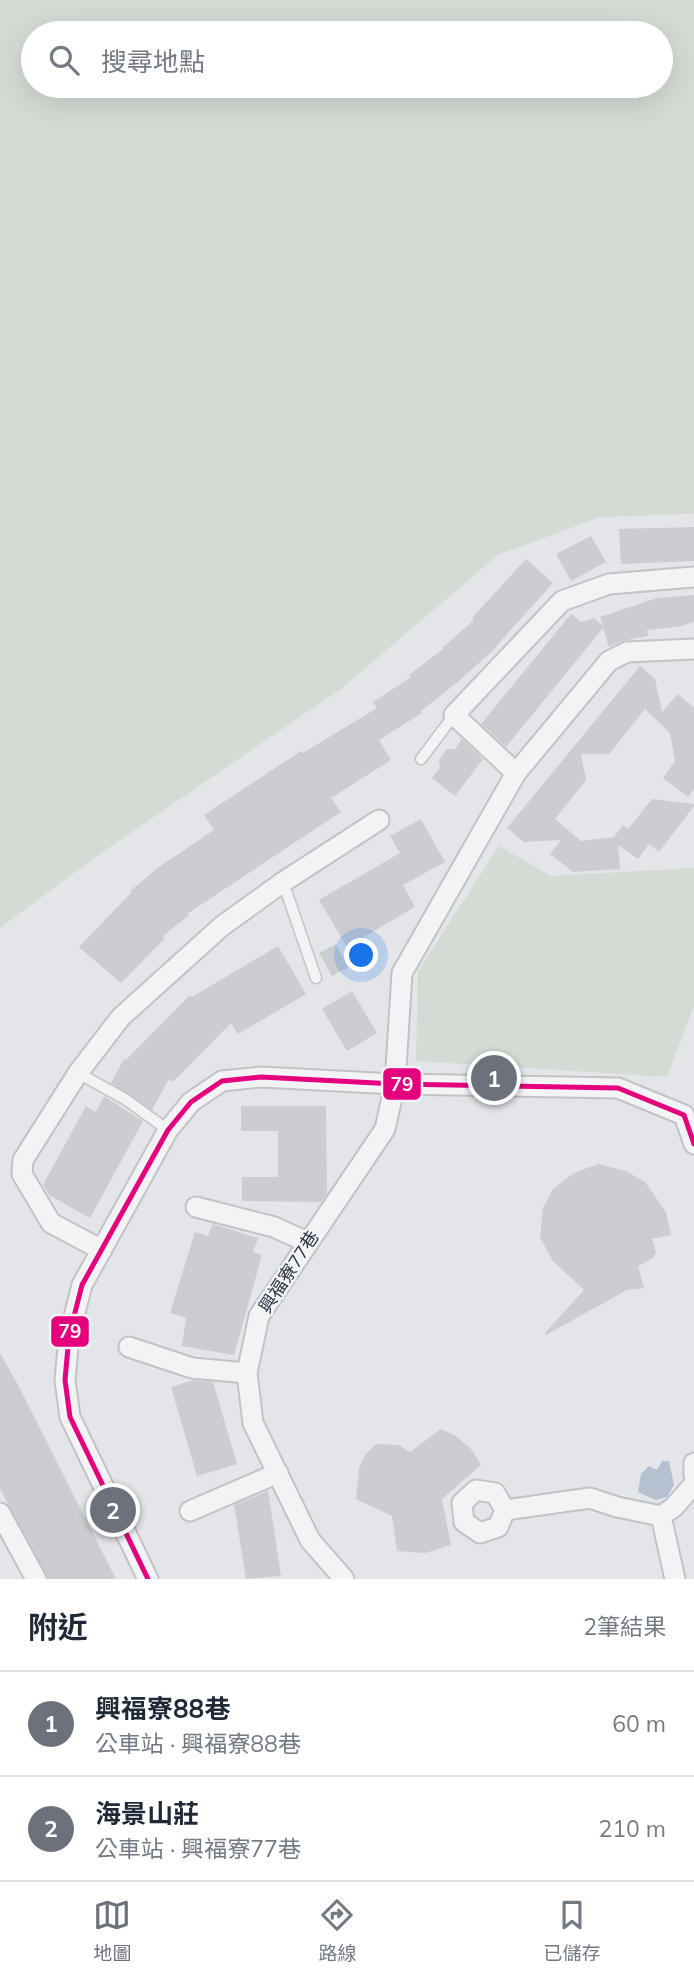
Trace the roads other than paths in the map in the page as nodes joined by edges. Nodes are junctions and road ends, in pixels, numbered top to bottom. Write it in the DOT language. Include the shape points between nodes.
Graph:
graph roads {
  1 [pos="694,577"];
  2 [pos="694,649"];
  3 [pos="454,715"];
  4 [pos="421,759"];
  5 [pos="516,772"];
  6 [pos="379,820"];
  7 [pos="283,882"];
  8 [pos="316,978"];
  9 [pos="78,1073"];
  10 [pos="395,1084"];
  11 [pos="168,1130"];
  12 [pos="694,1144"];
  13 [pos="196,1207"];
  14 [pos="307,1242"];
  15 [pos="102,1250"];
  16 [pos="129,1347"];
  17 [pos="247,1373"];
  18 [pos="694,1463"];
  19 [pos="278,1473"];
  20 [pos="694,1475"];
  21 [pos="694,1484"];
  22 [pos="505,1510"];
  23 [pos="190,1511"];
  24 [pos="0,1513"];
  25 [pos="661,1516"];
  26 [pos="339,1578"];
  27 [pos="36,1579"];
  28 [pos="148,1579"];
  29 [pos="675,1579"];
  1 -- 3 [label="street" via="609,584 562,601"];
  2 -- 5 [label="street, 興福寮77巷" via="627,652 609,661"];
  3 -- 4 [label="lane"];
  3 -- 5 [label="street"];
  5 -- 10 [label="street, 興福寮77巷" via="402,974"];
  6 -- 7 [label="street"];
  7 -- 8 [label="lane"];
  7 -- 9 [label="street" via="222,926 121,1017"];
  9 -- 11 [label="lane"];
  9 -- 15 [label="street" via="23,1160 22,1174 51,1223"];
  10 -- 11 [label="street" via="261,1077 222,1081 191,1102"];
  10 -- 12 [label="street" via="618,1088 684,1115"];
  10 -- 14 [label="street, 興福寮77巷" via="385,1129"];
  11 -- 15 [label="street"];
  13 -- 14 [label="street" via="274,1227"];
  14 -- 17 [label="street, 興福寮77巷" via="259,1316"];
  15 -- 28 [label="street" via="82,1284 69,1336 65,1380 70,1417"];
  16 -- 17 [label="street" via="192,1368"];
  17 -- 19 [label="street, 興福寮77巷" via="253,1423"];
  18 -- 20 [label="street"];
  19 -- 23 [label="street"];
  19 -- 26 [label="street, 興福寮77巷" via="310,1540"];
  21 -- 25 [label="street"];
  22 -- 25 [label="street" via="590,1498"];
  24 -- 27 [label="street"];
  25 -- 29 [label="street"];
}
